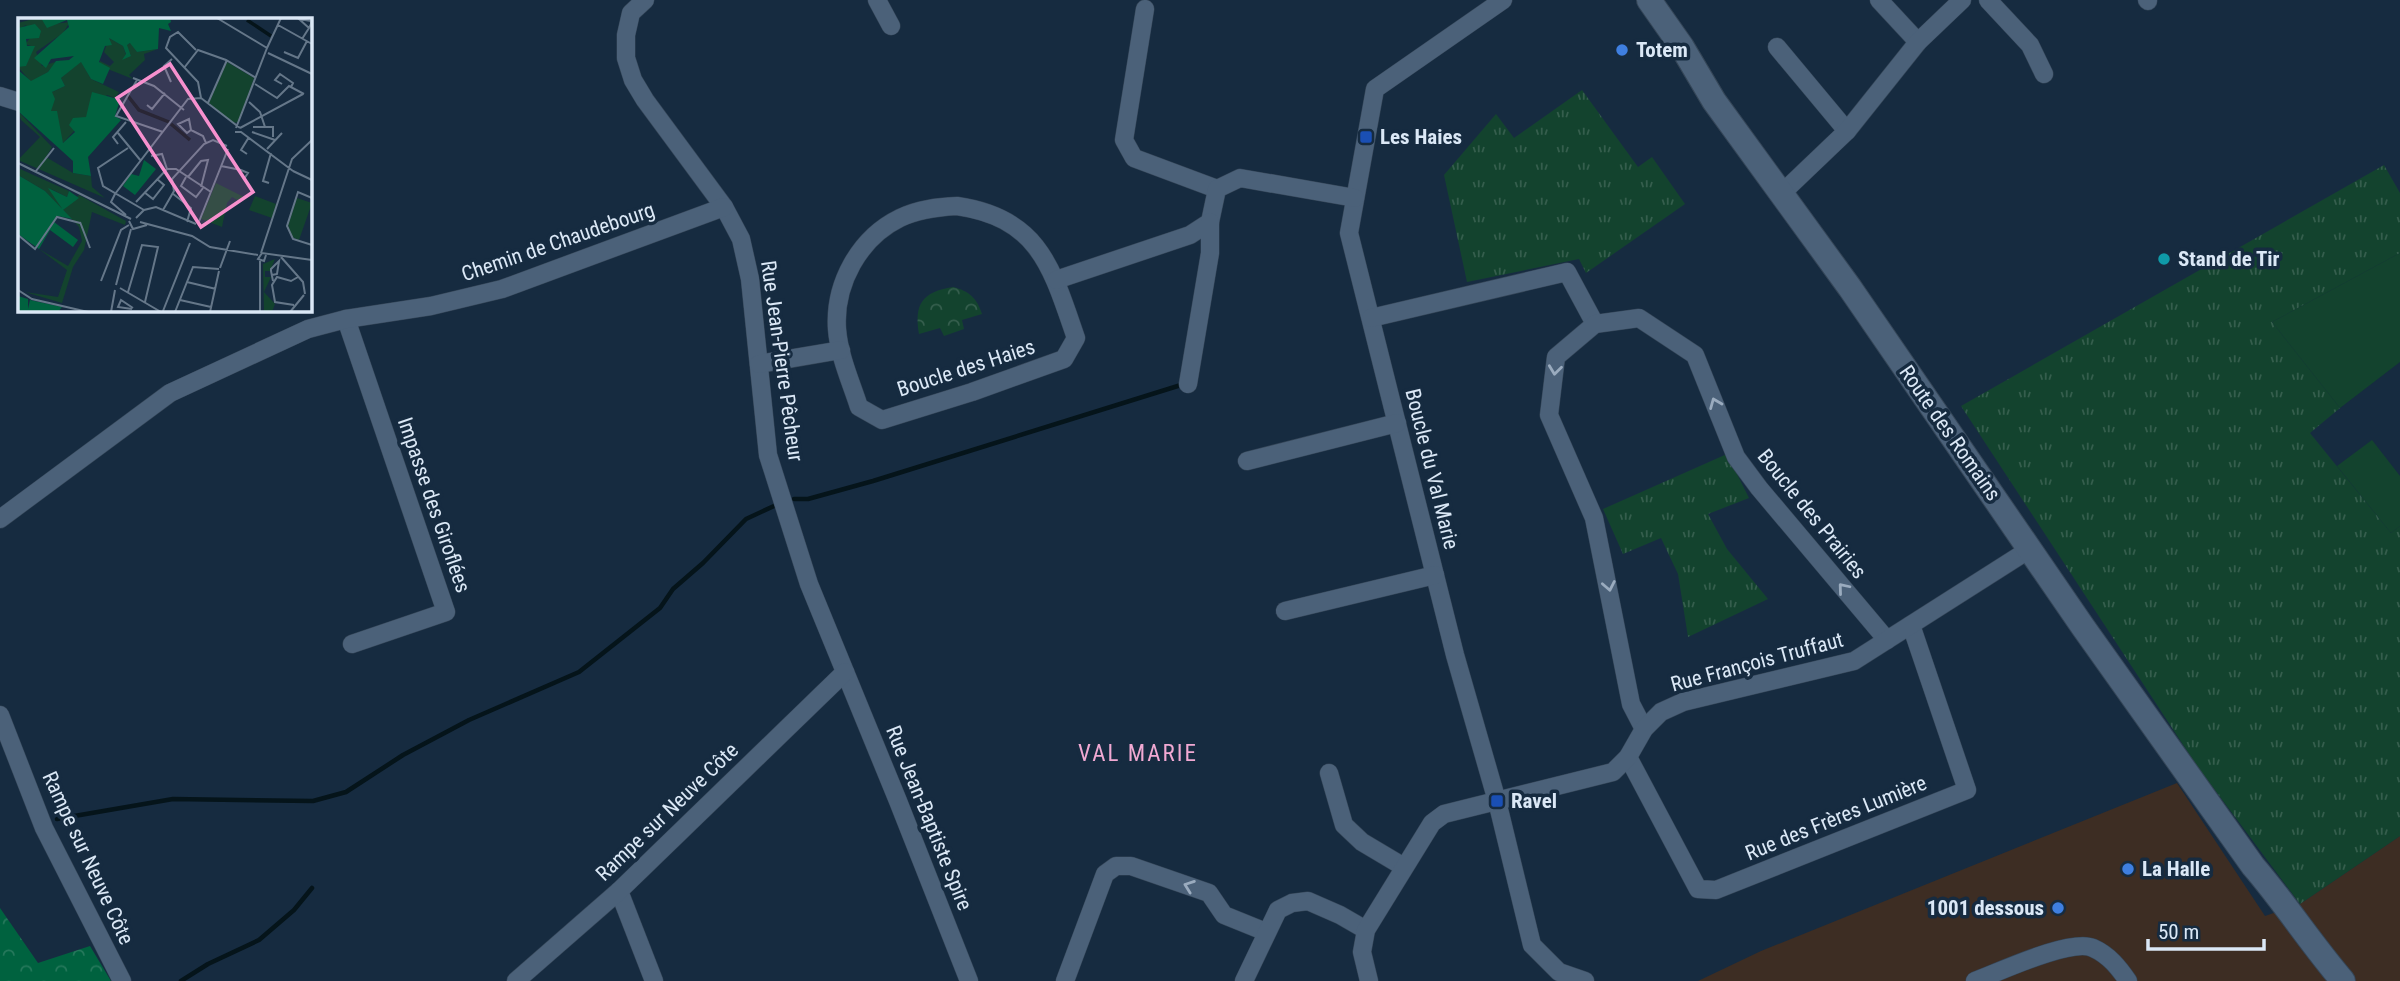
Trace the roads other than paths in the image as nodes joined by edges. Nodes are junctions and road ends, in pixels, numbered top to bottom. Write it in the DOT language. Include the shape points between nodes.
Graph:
graph roads {
  1 [pos="645,0"];
  2 [pos="877,0"];
  3 [pos="1503,0"];
  4 [pos="1649,0"];
  5 [pos="1879,0"];
  6 [pos="1962,0"];
  7 [pos="1988,0"];
  8 [pos="1145,9"];
  9 [pos="891,26"];
  10 [pos="1918,42"];
  11 [pos="1777,47"];
  12 [pos="2044,74"];
  13 [pos="0,96"];
  14 [pos="18,102"];
  15 [pos="1847,131"];
  16 [pos="1217,189"];
  17 [pos="1780,195"];
  18 [pos="1355,198"];
  19 [pos="724,207"];
  20 [pos="1210,222"];
  21 [pos="1056,280"];
  22 [pos="1371,318"];
  23 [pos="346,319"];
  24 [pos="1595,324"];
  25 [pos="841,350"];
  26 [pos="759,364"];
  27 [pos="1188,384"];
  28 [pos="1397,424"];
  29 [pos="1247,461"];
  30 [pos="0,519"];
  31 [pos="2030,549"];
  32 [pos="1435,575"];
  33 [pos="1285,611"];
  34 [pos="1911,625"];
  35 [pos="1887,640"];
  36 [pos="352,645"];
  37 [pos="845,672"];
  38 [pos="0,715"];
  39 [pos="1644,729"];
  40 [pos="1628,757"];
  41 [pos="1329,774"];
  42 [pos="1497,801"];
  43 [pos="2253,866"];
  44 [pos="1404,867"];
  45 [pos="620,891"];
  46 [pos="1366,930"];
  47 [pos="1266,932"];
  48 [pos="122,981"];
  49 [pos="516,981"];
  50 [pos="654,981"];
  51 [pos="969,981"];
  52 [pos="1065,981"];
  53 [pos="1244,981"];
  54 [pos="1370,981"];
  55 [pos="1585,981"];
  56 [pos="1975,981"];
  57 [pos="2128,981"];
  58 [pos="2320,981"];
  59 [pos="2343,981"];
  1 -- 19 [label="street, Rue Jean-Pierre Pêcheur" via="631,13 626,35 626,58 633,80"];
  2 -- 9 [label="street"];
  3 -- 18 [label="street, Boucle du Val Marie" via="1375,89"];
  4 -- 17 [label="street, Route des Romains"];
  5 -- 10 [label="street"];
  6 -- 10 [label="street"];
  7 -- 12 [label="street" via="2030,45"];
  8 -- 16 [label="street" via="1124,140 1134,158"];
  10 -- 15 [label="street"];
  11 -- 15 [label="street"];
  13 -- 14 [label="street"];
  15 -- 17 [label="street"];
  16 -- 18 [label="street" via="1240,178"];
  16 -- 20 [label="street"];
  17 -- 31 [label="street, Route des Romains" via="1850,288"];
  18 -- 22 [label="street, Boucle du Val Marie" via="1349,233"];
  19 -- 23 [label="street, Chemin de Chaudebourg" via="502,289"];
  19 -- 26 [label="street, Rue Jean-Pierre Pêcheur" via="741,239 750,279"];
  20 -- 21 [label="street" via="1190,234"];
  20 -- 27 [label="street" via="1210,253"];
  21 -- 25 [label="street, Boucle des Haies" via="1038,247 1014,225 993,214 957,206 932,207 900,217 877,233 847,273 837,309"];
  21 -- 25 [label="street, Boucle des Haies" via="1076,338 1064,359 972,392 882,419 859,407"];
  22 -- 24 [label="street" via="1567,272"];
  22 -- 28 [label="street, Boucle du Val Marie"];
  23 -- 30 [label="street, Chemin de Chaudebourg" via="307,329 170,393"];
  23 -- 36 [label="street, Impasse des Giroflées" via="446,612"];
  35 -- 24 [label="street, Boucle des Prairies, one-way" via="1736,457 1695,355 1639,318"];
  24 -- 39 [label="street, one-way" via="1556,357 1549,415 1594,518 1631,704"];
  25 -- 26 [label="street"];
  26 -- 37 [label="street, Rue Jean-Pierre Pêcheur" via="768,455 810,584"];
  28 -- 29 [label="street"];
  28 -- 32 [label="street, Boucle du Val Marie"];
  31 -- 34 [label="street, Rue François Truffaut"];
  31 -- 43 [label="street, Route des Romains"];
  32 -- 33 [label="street"];
  32 -- 42 [label="street, Boucle du Val Marie"];
  34 -- 35 [label="street, Rue François Truffaut"];
  34 -- 40 [label="street, Rue des Frères Lumière" via="1967,790 1716,891 1698,889"];
  35 -- 39 [label="street, Rue François Truffaut" via="1854,661 1683,702 1661,712"];
  37 -- 45 [label="street, Rampe sur Neuve Côte"];
  37 -- 51 [label="street, Rue Jean-Baptiste Spire"];
  38 -- 48 [label="street, Rampe sur Neuve Côte" via="44,828"];
  39 -- 40 [label="street, Rue François Truffaut"];
  40 -- 42 [label="street, Rue François Truffaut" via="1613,772"];
  41 -- 44 [label="street" via="1344,825 1362,842"];
  42 -- 44 [label="street, Rue François Truffaut" via="1444,814 1432,823"];
  42 -- 55 [label="street, Boucle du Val Marie" via="1532,945 1559,972"];
  43 -- 58 [label="street, Route des Romains"];
  43 -- 59 [label="street, Route des Romains"];
  44 -- 46 [label="street, Rue François Truffaut"];
  45 -- 49 [label="street, Rampe sur Neuve Côte"];
  45 -- 50 [label="street"];
  46 -- 47 [label="street" via="1308,901 1278,909"];
  46 -- 54 [label="street" via="1362,951"];
  47 -- 52 [label="street, one-way" via="1224,915 1209,894 1131,866 1116,866 1105,874"];
  47 -- 53 [label="street"];
  56 -- 57 [label="street" via="2080,945 2110,958"];
}
